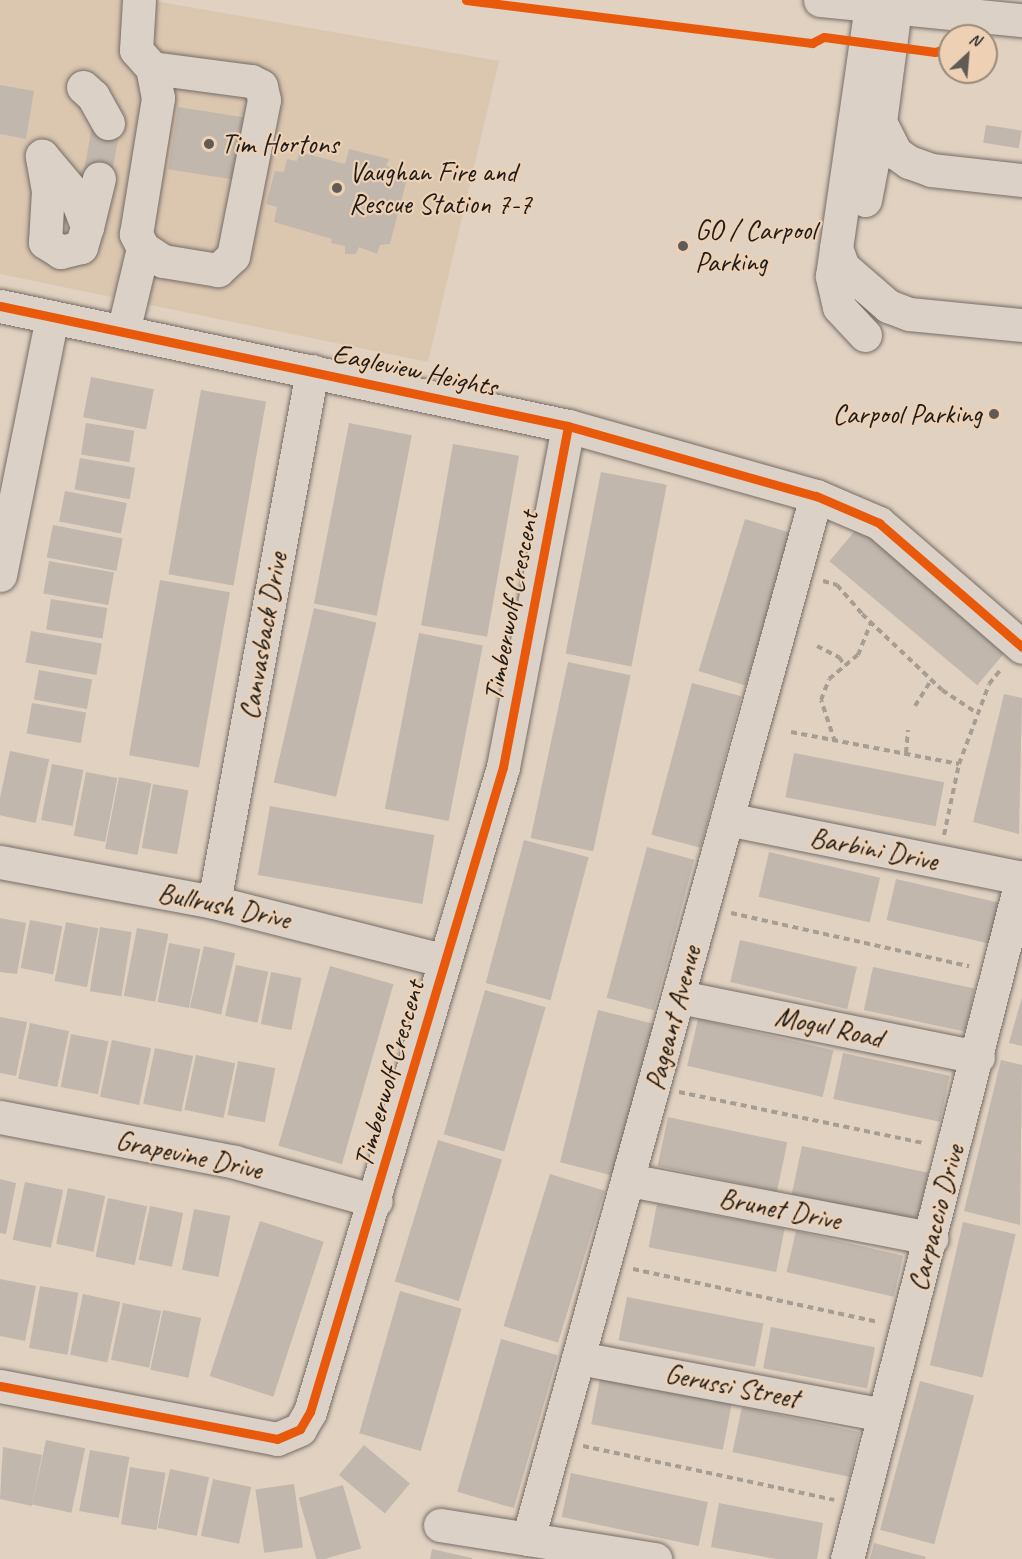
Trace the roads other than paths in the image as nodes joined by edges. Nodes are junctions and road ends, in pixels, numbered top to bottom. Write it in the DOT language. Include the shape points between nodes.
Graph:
graph roads {
  1 [pos="139,0"];
  2 [pos="820,0"];
  3 [pos="884,3"];
  4 [pos="1022,20"];
  5 [pos="152,68"];
  6 [pos="83,87"];
  7 [pos="880,122"];
  8 [pos="108,123"];
  9 [pos="99,178"];
  10 [pos="1022,180"];
  11 [pos="853,209"];
  12 [pos="87,227"];
  13 [pos="143,248"];
  14 [pos="836,248"];
  15 [pos="853,278"];
  16 [pos="0,306"];
  17 [pos="52,316"];
  18 [pos="1022,325"];
  19 [pos="123,332"];
  20 [pos="312,371"];
  21 [pos="568,426"];
  22 [pos="816,496"];
  23 [pos="0,574"];
  24 [pos="1022,646"];
  25 [pos="727,819"];
  26 [pos="0,862"];
  27 [pos="1022,878"];
  28 [pos="214,902"];
  29 [pos="445,961"];
  30 [pos="680,997"];
  31 [pos="978,1057"];
  32 [pos="0,1117"];
  33 [pos="629,1180"];
  34 [pos="376,1201"];
  35 [pos="931,1239"];
  36 [pos="579,1358"];
  37 [pos="0,1386"];
  38 [pos="884,1415"];
  39 [pos="440,1526"];
  40 [pos="528,1539"];
  41 [pos="655,1559"];
  42 [pos="847,1559"];
  1 -- 5 [label="street" via="136,50"];
  2 -- 3 [label="street"];
  3 -- 4 [label="street"];
  3 -- 7 [label="street"];
  3 -- 11 [label="street"];
  5 -- 13 [label="street" via="158,98 136,234"];
  5 -- 13 [label="street" via="251,81 261,86 264,100 233,256 218,270 163,261"];
  6 -- 8 [label="street" via="93,96"];
  7 -- 10 [label="street" via="896,153 909,162 931,170"];
  7 -- 11 [label="street"];
  9 -- 12 [label="street"];
  11 -- 14 [label="street"];
  11 -- 15 [label="street"];
  13 -- 19 [label="street"];
  14 -- 15 [label="street" via="843,267"];
  14 -- 15 [label="street" via="832,276 839,307 865,335"];
  15 -- 18 [label="street" via="870,295 909,314"];
  16 -- 17 [label="street, Eagleview Heights"];
  17 -- 19 [label="street, Eagleview Heights"];
  17 -- 23 [label="street"];
  19 -- 20 [label="street, Eagleview Heights"];
  20 -- 21 [label="street, Eagleview Heights"];
  20 -- 28 [label="street, Canvasback Drive"];
  21 -- 22 [label="street, Eagleview Heights"];
  21 -- 29 [label="street, Timberwolf Crescent" via="503,767"];
  22 -- 24 [label="street" via="879,524"];
  22 -- 25 [label="street, Pageant Avenue"];
  25 -- 27 [label="street, Barbini Drive"];
  25 -- 30 [label="street, Pageant Avenue"];
  26 -- 28 [label="street, Bullrush Drive"];
  27 -- 31 [label="street, Carpaccio Drive"];
  28 -- 29 [label="street, Bullrush Drive"];
  29 -- 34 [label="street, Timberwolf Crescent"];
  30 -- 31 [label="street, Mogul Road"];
  30 -- 33 [label="street, Pageant Avenue"];
  31 -- 35 [label="street, Carpaccio Drive"];
  32 -- 34 [label="street, Grapevine Drive" via="235,1162"];
  33 -- 35 [label="street, Brunet Drive"];
  33 -- 36 [label="street, Pageant Avenue"];
  34 -- 37 [label="street, Timberwolf Crescent" via="310,1412 300,1429 277,1439 253,1436"];
  35 -- 38 [label="street, Carpaccio Drive"];
  36 -- 38 [label="street, Gerussi Street"];
  36 -- 40 [label="street, Pageant Avenue"];
  38 -- 42 [label="street, Carpaccio Drive"];
  39 -- 40 [label="street"];
  40 -- 41 [label="street"];
}
